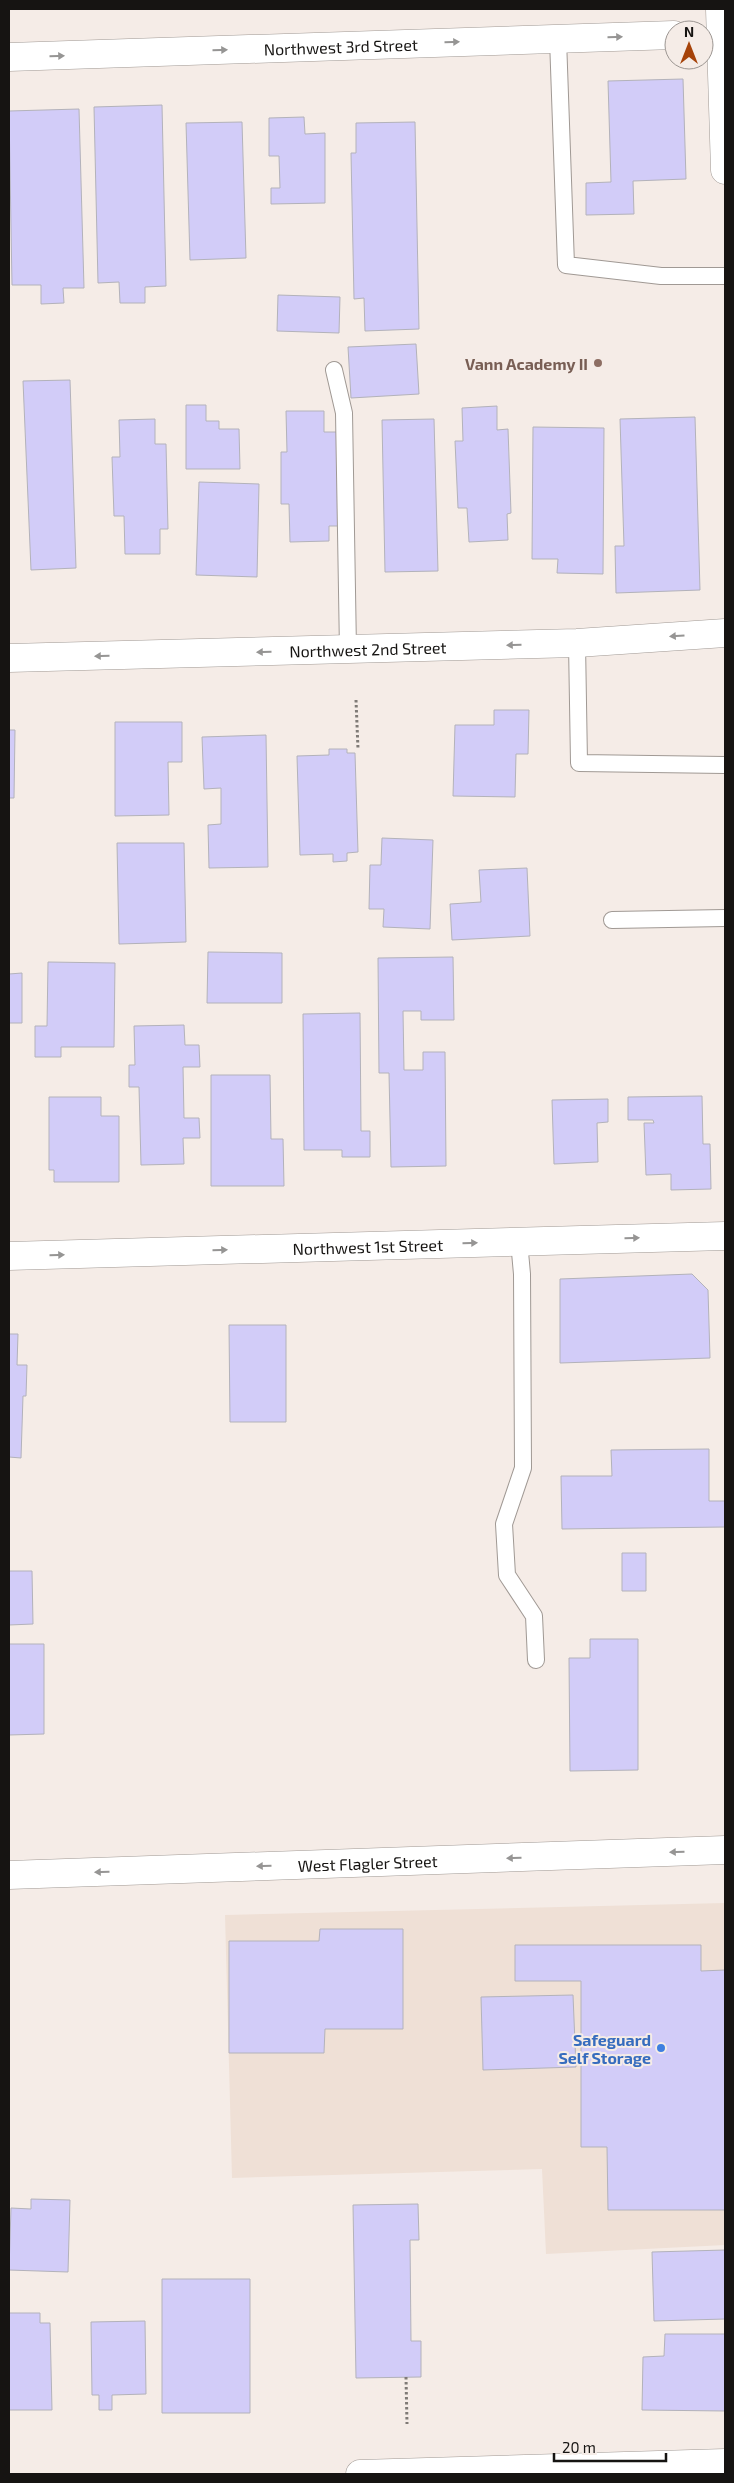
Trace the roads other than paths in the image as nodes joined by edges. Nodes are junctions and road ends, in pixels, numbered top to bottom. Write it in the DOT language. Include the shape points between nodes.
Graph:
graph roads {
  1 [pos="718,27"];
  2 [pos="664,35"];
  3 [pos="558,39"];
  4 [pos="9,57"];
  5 [pos="724,128"];
  6 [pos="725,170"];
  7 [pos="725,276"];
  8 [pos="334,370"];
  9 [pos="725,633"];
  10 [pos="577,643"];
  11 [pos="348,650"];
  12 [pos="9,658"];
  13 [pos="725,765"];
  14 [pos="725,918"];
  15 [pos="612,920"];
  16 [pos="725,1236"];
  17 [pos="519,1241"];
  18 [pos="9,1256"];
  19 [pos="536,1660"];
  20 [pos="725,1850"];
  21 [pos="9,1875"];
  22 [pos="725,2463"];
  23 [pos="360,2474"];
  1 -- 5 [label="street"];
  3 -- 2 [label="street, Northwest 3rd Street, one-way"];
  4 -- 3 [label="street, Northwest 3rd Street, one-way"];
  3 -- 7 [label="lane" via="566,265 661,276"];
  5 -- 6 [label="street"];
  8 -- 11 [label="lane" via="344,413"];
  9 -- 10 [label="street, Northwest 2nd Street, one-way"];
  10 -- 11 [label="street, Northwest 2nd Street, one-way"];
  10 -- 13 [label="lane" via="578,763"];
  11 -- 12 [label="street, Northwest 2nd Street, one-way"];
  14 -- 15 [label="lane"];
  17 -- 16 [label="street, Northwest 1st Street, one-way"];
  18 -- 17 [label="street, Northwest 1st Street, one-way"];
  17 -- 19 [label="lane" via="523,1468 504,1524 507,1575 534,1616"];
  20 -- 21 [label="street, West Flagler Street, one-way"];
  22 -- 23 [label="street"];
}
